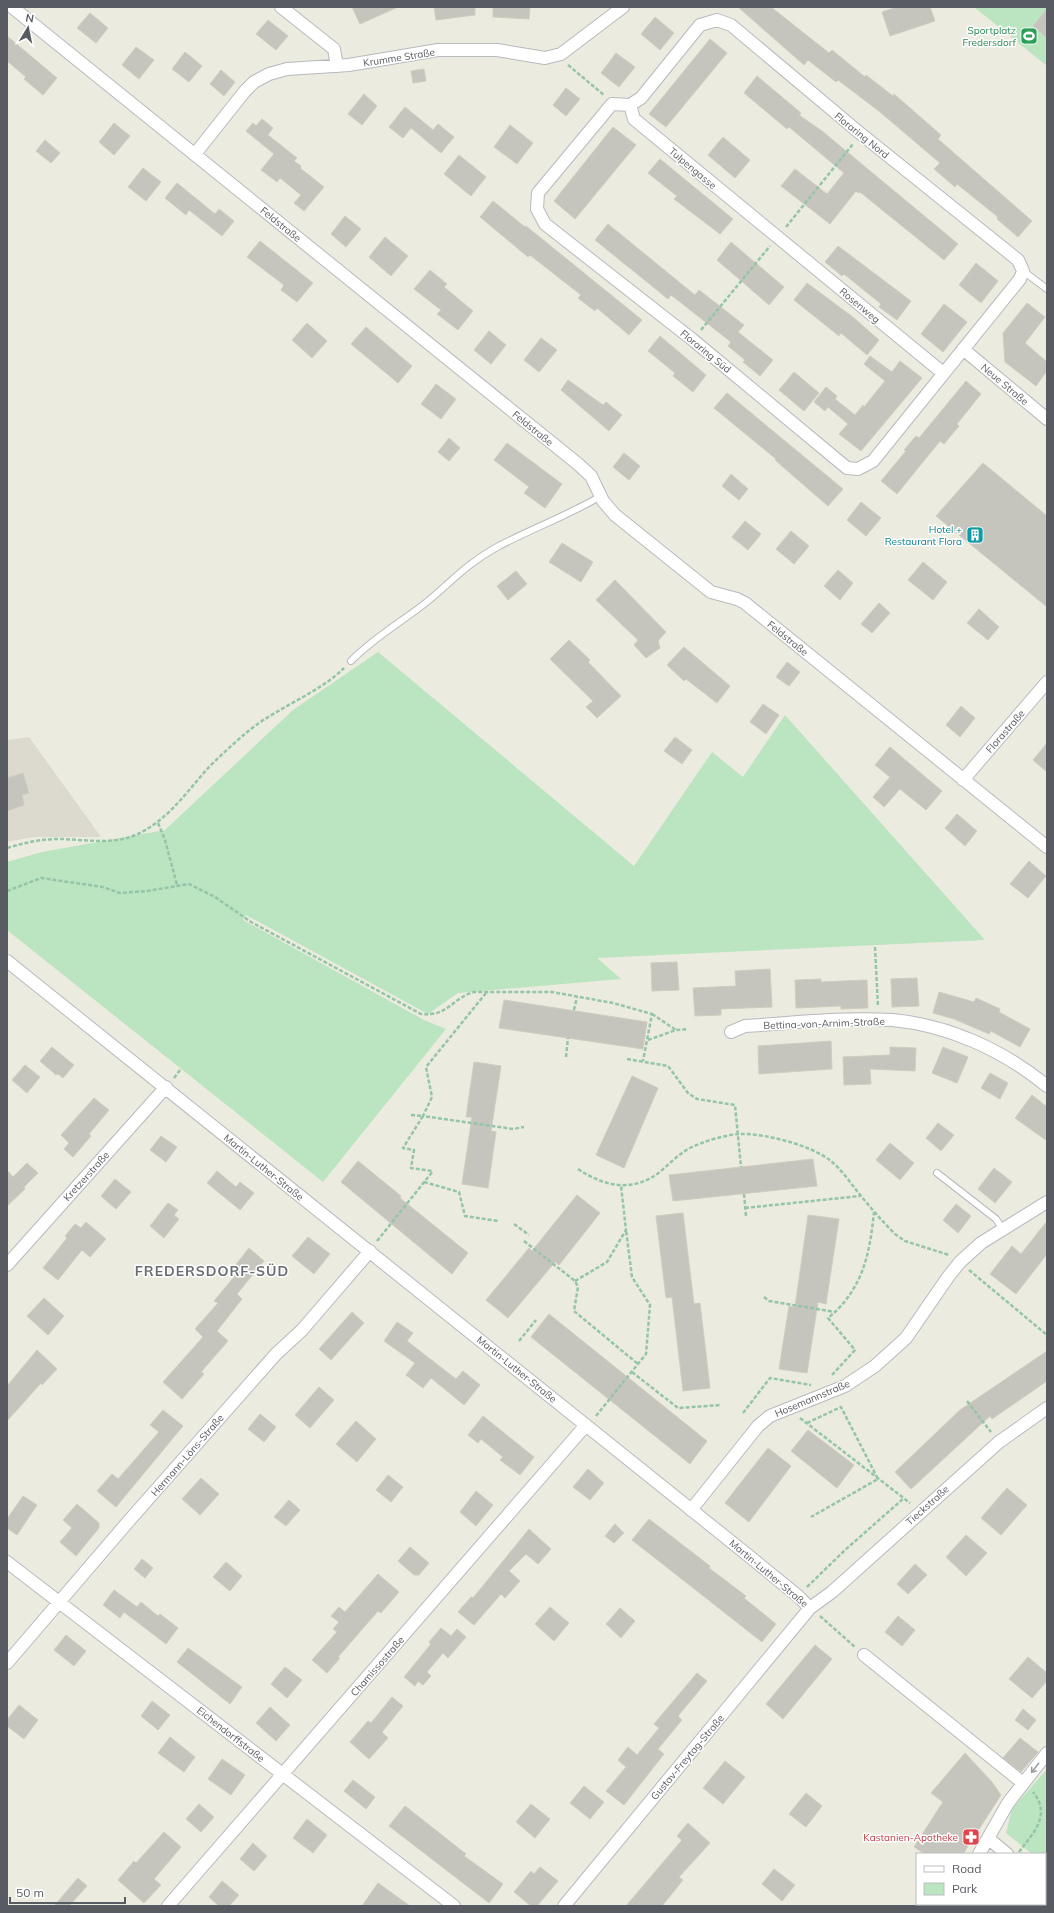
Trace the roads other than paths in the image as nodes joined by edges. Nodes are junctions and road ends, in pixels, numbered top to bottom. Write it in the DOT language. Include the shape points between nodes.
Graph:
graph roads {
  1 [pos="12,7"];
  2 [pos="281,7"];
  3 [pos="623,7"];
  4 [pos="337,66"];
  5 [pos="630,105"];
  6 [pos="195,154"];
  7 [pos="778,237"];
  8 [pos="1023,271"];
  9 [pos="1047,289"];
  10 [pos="963,349"];
  11 [pos="943,373"];
  12 [pos="1047,419"];
  13 [pos="600,496"];
  14 [pos="351,661"];
  15 [pos="1047,682"];
  16 [pos="963,780"];
  17 [pos="1047,848"];
  18 [pos="7,961"];
  19 [pos="731,1032"];
  20 [pos="1047,1086"];
  21 [pos="166,1087"];
  22 [pos="937,1173"];
  23 [pos="1047,1202"];
  24 [pos="1002,1228"];
  25 [pos="370,1251"];
  26 [pos="7,1265"];
  27 [pos="1047,1408"];
  28 [pos="587,1426"];
  29 [pos="691,1510"];
  30 [pos="7,1562"];
  31 [pos="60,1602"];
  32 [pos="810,1608"];
  33 [pos="864,1655"];
  34 [pos="7,1663"];
  35 [pos="1047,1753"];
  36 [pos="283,1773"];
  37 [pos="1023,1783"];
  38 [pos="989,1839"];
  39 [pos="980,1853"];
  40 [pos="1006,1853"];
  41 [pos="1034,1905"];
  42 [pos="168,1906"];
  43 [pos="454,1906"];
  44 [pos="564,1906"];
  45 [pos="1028,1906"];
  1 -- 6 [label="street, Feldstraße"];
  2 -- 4 [label="street" via="334,50"];
  3 -- 4 [label="street, Krumme Straße" via="557,55 545,58 497,50 438,50"];
  4 -- 6 [label="street, Krumme Straße" via="286,69 254,82"];
  5 -- 7 [label="street, Tulpengasse" via="634,119"];
  5 -- 8 [label="street, Floraring Nord" via="641,98 700,25 717,20 731,25 1018,260"];
  5 -- 11 [label="street, Floraring Süd" via="612,104 538,193 537,209 545,224 692,340 847,468 858,469 873,461"];
  6 -- 13 [label="street, Feldstraße" via="578,464 591,476"];
  7 -- 11 [label="street, Rosenweg"];
  8 -- 9 [label="lane"];
  8 -- 10 [label="street" via="1020,279"];
  10 -- 11 [label="street, Floraring Süd"];
  10 -- 12 [label="street, Neue Straße"];
  13 -- 14 [label="lane" via="469,563 427,602 366,646"];
  13 -- 16 [label="street, Feldstraße" via="615,515 711,592 745,603"];
  15 -- 16 [label="street, Florastraße"];
  16 -- 17 [label="street, Feldstraße"];
  18 -- 21 [label="street, Martin-Luther-Straße"];
  19 -- 20 [label="street, Bettina-von-Arnim-Straße" via="745,1026 878,1020 923,1025 971,1040 1020,1066"];
  21 -- 25 [label="street, Martin-Luther-Straße"];
  21 -- 26 [label="street, Kretzerstraße"];
  22 -- 24 [label="lane" via="996,1219"];
  23 -- 24 [label="street, Hosemannstraße"];
  24 -- 29 [label="street, Hosemannstraße" via="960,1262 906,1338 875,1366 845,1386 770,1416 758,1426"];
  25 -- 28 [label="street, Martin-Luther-Straße"];
  25 -- 31 [label="street, Hermann-Löns-Straße" via="302,1330 276,1354"];
  27 -- 32 [label="street, Tieckstraße" via="999,1442 832,1592"];
  28 -- 29 [label="street, Martin-Luther-Straße"];
  28 -- 36 [label="street, Chamissostraße"];
  29 -- 32 [label="street, Martin-Luther-Straße"];
  30 -- 31 [label="street, Eichendorffstraße"];
  31 -- 34 [label="street, Hermann-Löns-Straße"];
  31 -- 36 [label="street, Eichendorffstraße"];
  32 -- 44 [label="street, Gustav-Freytag-Straße"];
  33 -- 37 [label="street"];
  35 -- 37 [label="street, one-way"];
  36 -- 42 [label="street, Chamissostraße"];
  36 -- 43 [label="street, Eichendorffstraße"];
  37 -- 38 [label="street" via="1008,1803"];
  38 -- 39 [label="street"];
  38 -- 40 [label="street"];
  41 -- 45 [label="street"];
}
